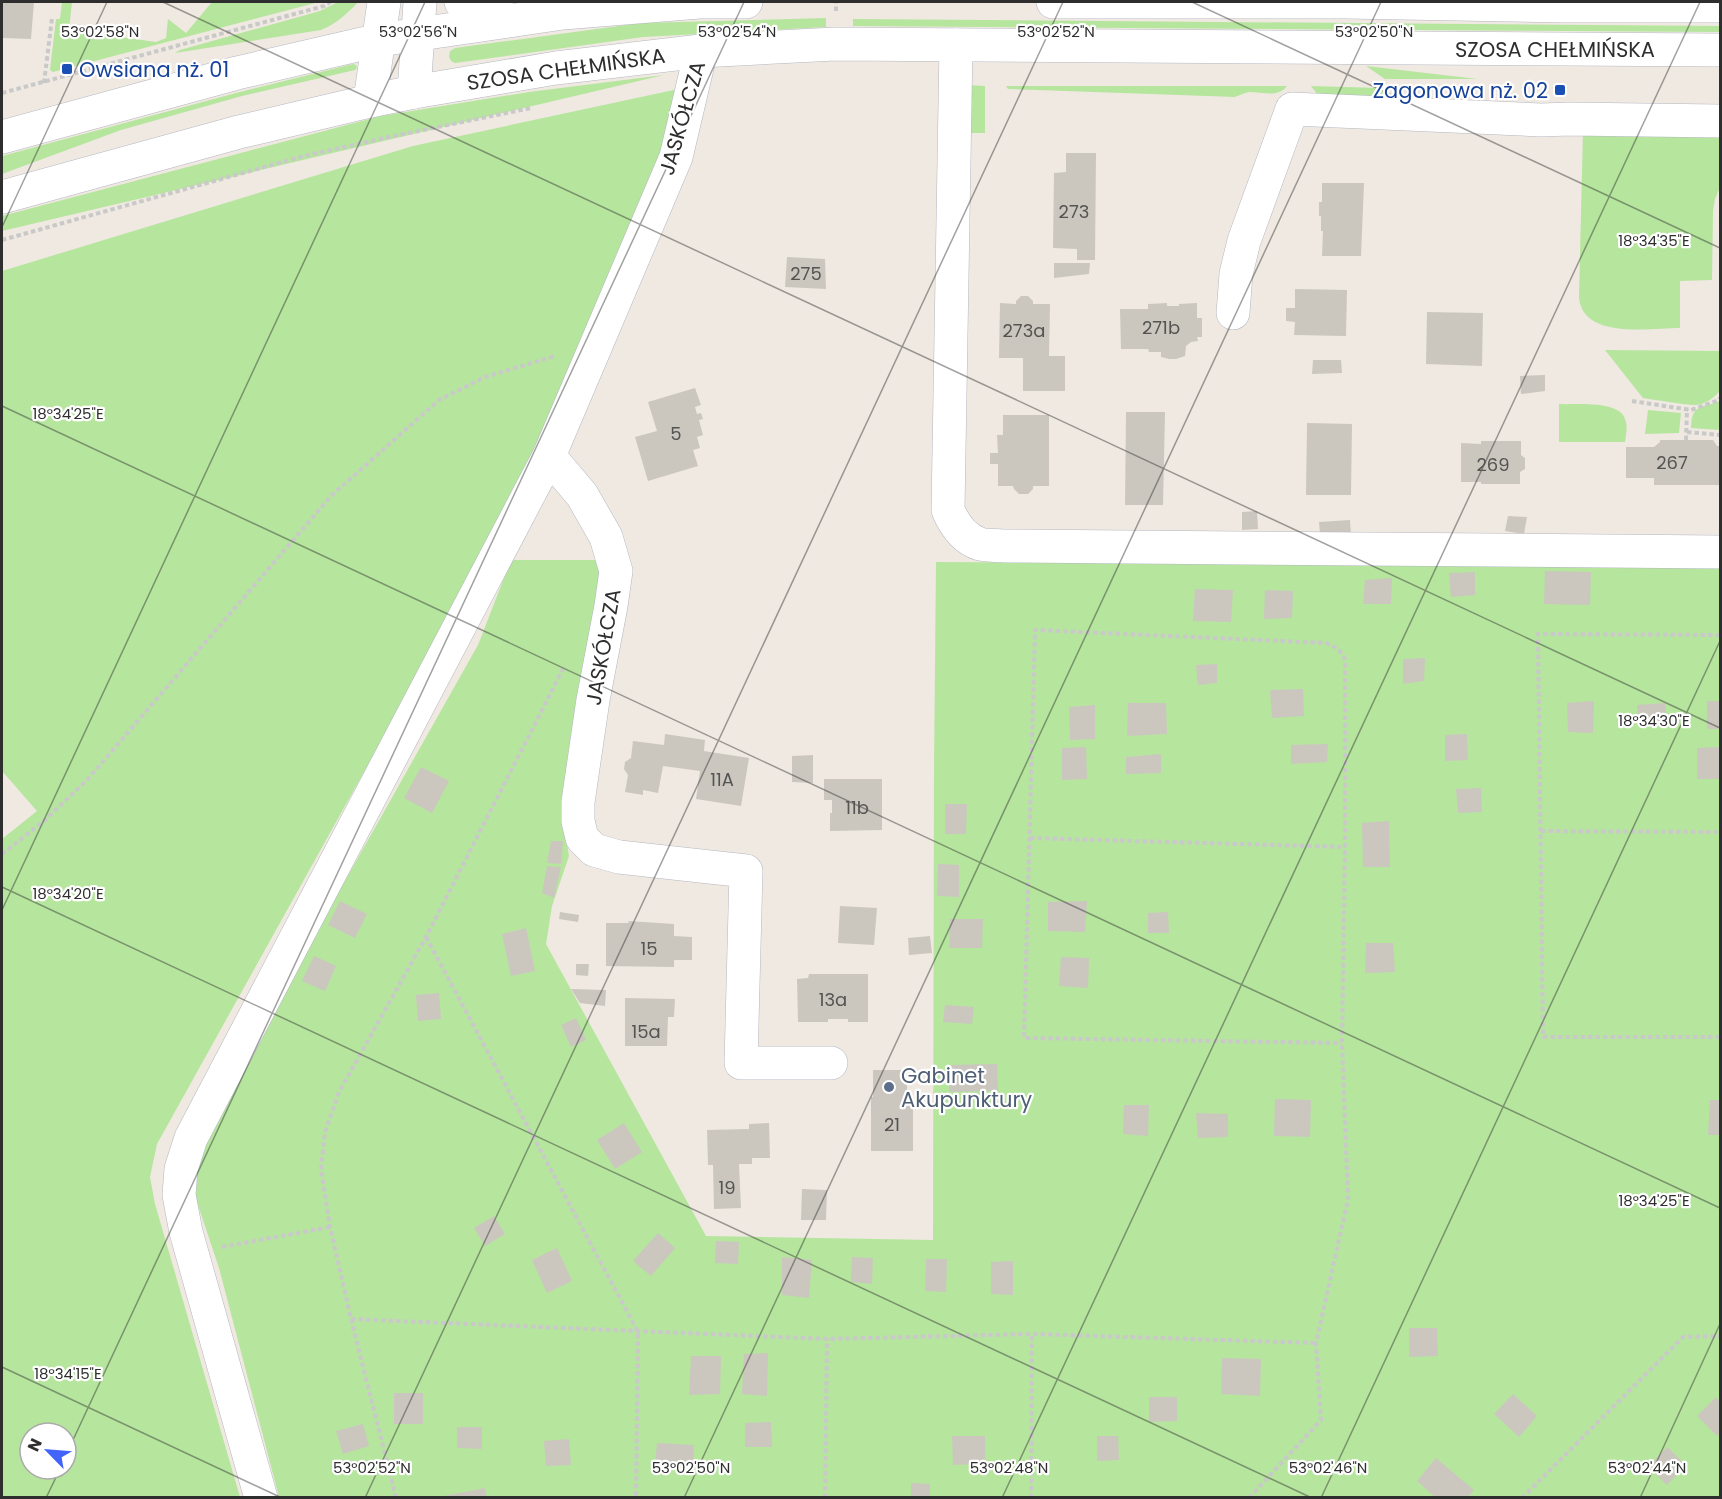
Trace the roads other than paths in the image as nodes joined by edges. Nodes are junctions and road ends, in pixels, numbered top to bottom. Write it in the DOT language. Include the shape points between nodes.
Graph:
graph roads {
  1 [pos="384,2"];
  2 [pos="420,2"];
  3 [pos="461,2"];
  4 [pos="746,2"];
  5 [pos="1053,2"];
  6 [pos="1720,6"];
  7 [pos="511,20"];
  8 [pos="418,33"];
  9 [pos="379,40"];
  10 [pos="956,45"];
  11 [pos="1720,50"];
  12 [pos="701,51"];
  13 [pos="414,92"];
  14 [pos="370,100"];
  15 [pos="1720,121"];
  16 [pos="2,136"];
  17 [pos="2,197"];
  18 [pos="1233,313"];
  19 [pos="549,456"];
  20 [pos="1720,552"];
  21 [pos="831,1063"];
  22 [pos="261,1497"];
  1 -- 9 [label="street"];
  2 -- 8 [label="street"];
  3 -- 7 [label="street"];
  4 -- 7 [label="street" via="699,2"];
  5 -- 6 [label="street, SZOSA CHEŁMIŃSKA"];
  7 -- 8 [label="street"];
  8 -- 9 [label="street"];
  8 -- 13 [label="street"];
  9 -- 14 [label="street"];
  9 -- 16 [label="street" via="237,73"];
  10 -- 11 [label="street, SZOSA CHEŁMIŃSKA"];
  10 -- 12 [label="street, SZOSA CHEŁMIŃSKA" via="835,44"];
  10 -- 20 [label="street" via="948,510 965,536 980,544 1004,546"];
  12 -- 13 [label="street, SZOSA CHEŁMIŃSKA" via="556,68"];
  12 -- 19 [label="street, JASKÓŁCZA" via="676,157"];
  13 -- 14 [label="street, SZOSA CHEŁMIŃSKA"];
  14 -- 17 [label="street, SZOSA CHEŁMIŃSKA"];
  15 -- 18 [label="street" via="1541,120 1292,109 1244,242 1236,274"];
  19 -- 21 [label="street, JASKÓŁCZA" via="582,495 606,537 616,571 578,802 582,838 594,850 619,857 746,871 741,1063"];
  19 -- 22 [label="street" via="191,1138 181,1169 179,1195 192,1252"];
}
